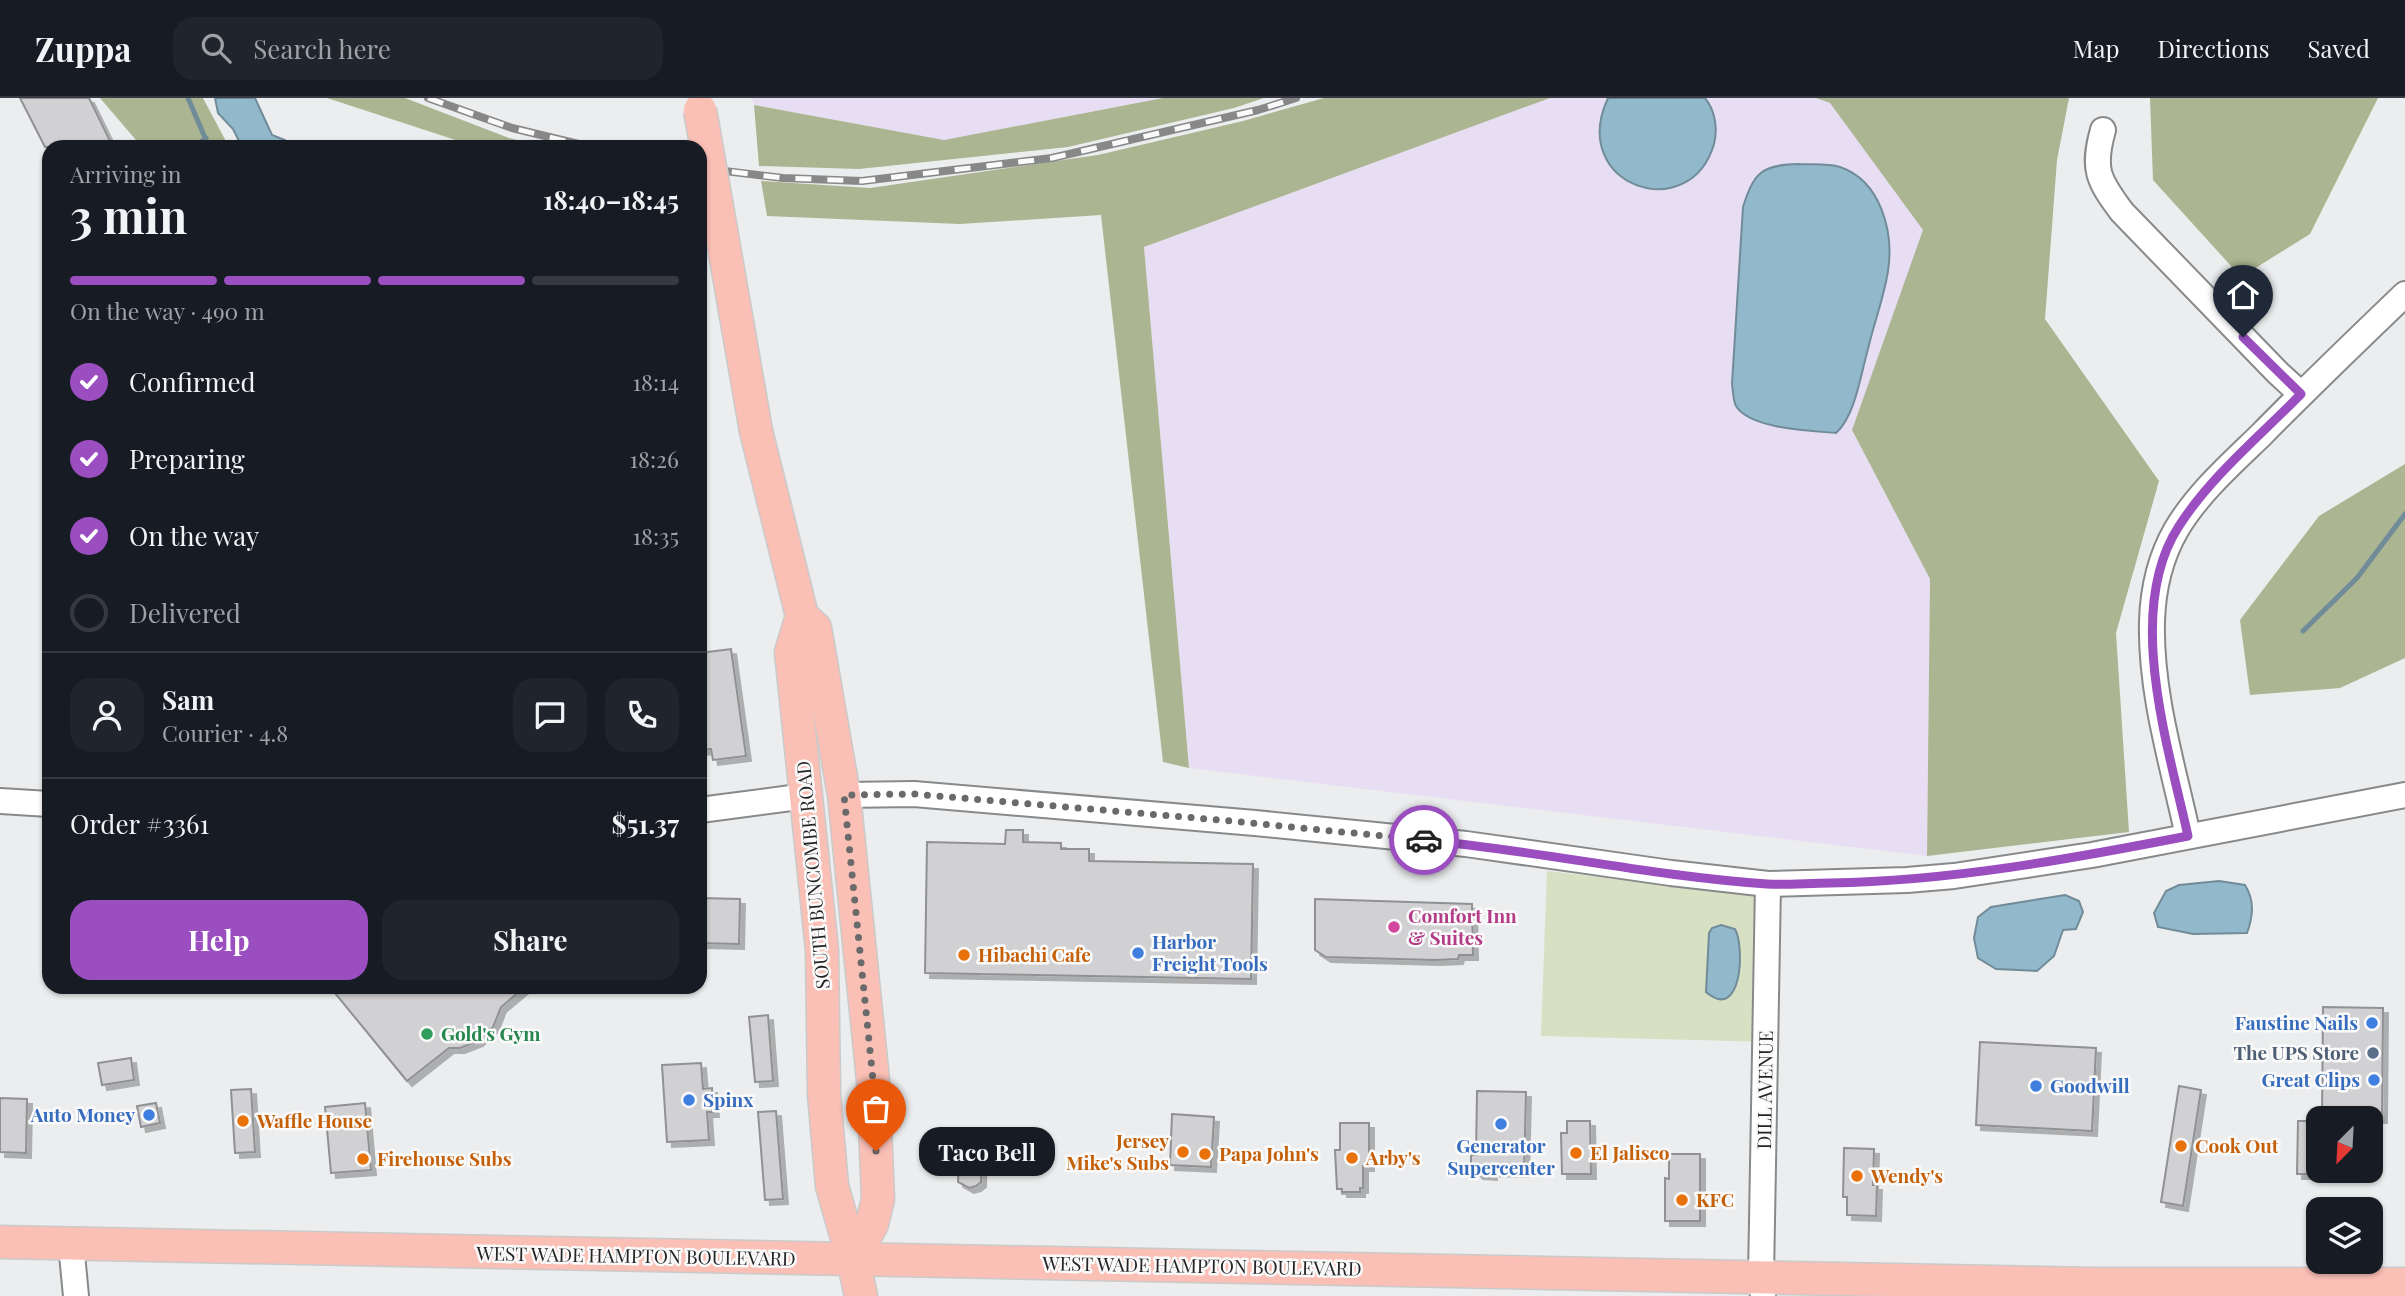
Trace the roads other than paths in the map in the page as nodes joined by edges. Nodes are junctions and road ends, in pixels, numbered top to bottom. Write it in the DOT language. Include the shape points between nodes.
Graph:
graph roads {
  1 [pos="699,104"];
  2 [pos="2103,130"];
  3 [pos="705,140"];
  4 [pos="707,150"];
  5 [pos="2405,294"];
  6 [pos="2301,394"];
  7 [pos="802,617"];
  8 [pos="844,795"];
  9 [pos="2405,795"];
  10 [pos="806,796"];
  11 [pos="0,801"];
  12 [pos="42,804"];
  13 [pos="707,809"];
  14 [pos="2188,836"];
  15 [pos="1768,884"];
  16 [pos="0,1242"];
  17 [pos="71,1244"];
  18 [pos="853,1259"];
  19 [pos="2405,1284"];
  20 [pos="1762,1286"];
  21 [pos="76,1296"];
  22 [pos="861,1296"];
  1 -- 3 [label="main road, SOUTH BUNCOMBE ROAD, bridge"];
  2 -- 6 [label="street" via="2097,170 2103,187 2122,212"];
  4 -- 7 [label="main road, SOUTH BUNCOMBE ROAD, bridge" via="756,431"];
  5 -- 6 [label="street"];
  6 -- 14 [label="street" via="2188,513 2169,542 2157,578 2152,622 2155,683"];
  7 -- 8 [label="main road, SOUTH BUNCOMBE ROAD" via="815,628"];
  7 -- 10 [label="main road, SOUTH BUNCOMBE ROAD" via="791,652"];
  8 -- 15 [label="street" via="914,794 1268,824 1466,844"];
  8 -- 18 [label="main road, SOUTH BUNCOMBE ROAD" via="873,1080 878,1199 872,1224"];
  9 -- 14 [label="street"];
  10 -- 13 [label="street"];
  10 -- 18 [label="main road, SOUTH BUNCOMBE ROAD" via="822,950 824,1094 832,1186"];
  11 -- 12 [label="street"];
  14 -- 15 [label="street" via="1954,876"];
  15 -- 20 [label="street, DILL AVENUE"];
  16 -- 17 [label="main road, WEST WADE HAMPTON BOULEVARD"];
  17 -- 18 [label="main road, WEST WADE HAMPTON BOULEVARD"];
  17 -- 21 [label="street"];
  18 -- 20 [label="main road, WEST WADE HAMPTON BOULEVARD"];
  18 -- 22 [label="main road, SOUTH BUNCOMBE ROAD"];
  19 -- 20 [label="main road, WEST WADE HAMPTON BOULEVARD"];
}
